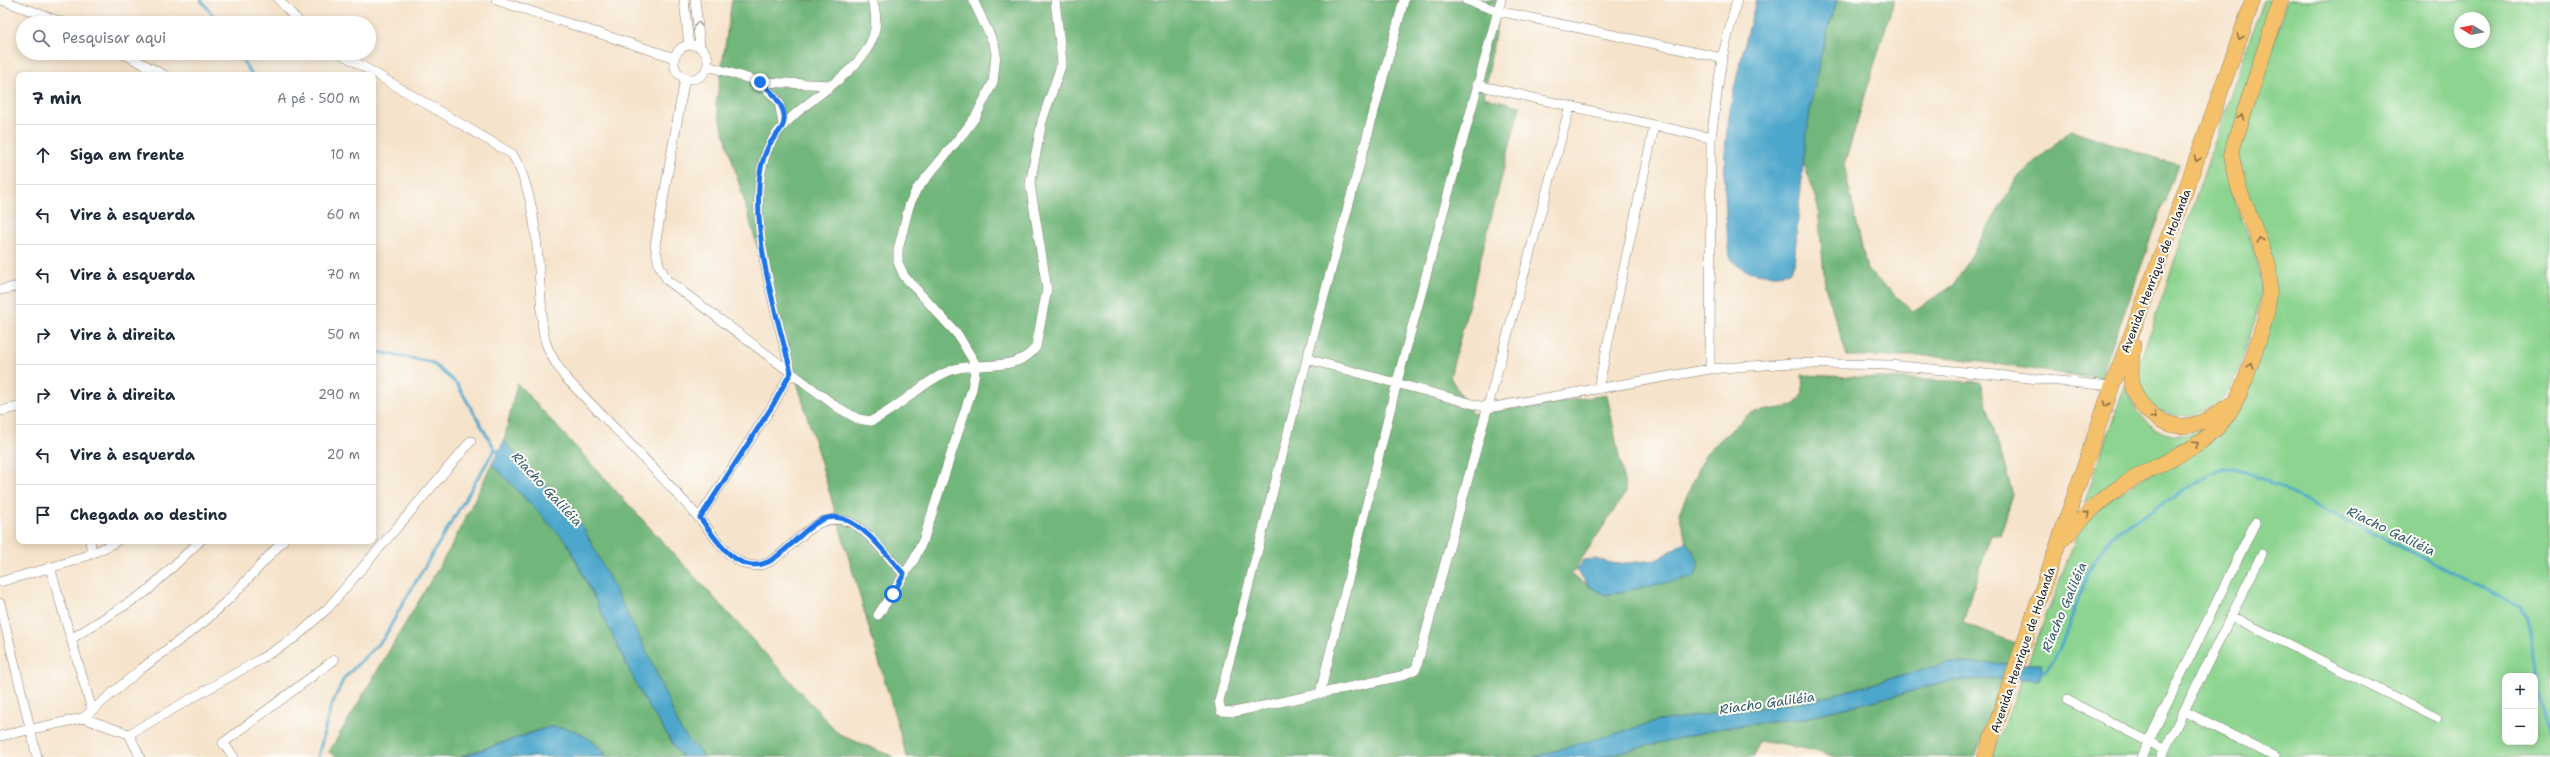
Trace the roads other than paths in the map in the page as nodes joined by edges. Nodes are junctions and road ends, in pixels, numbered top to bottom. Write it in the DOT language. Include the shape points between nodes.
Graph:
graph roads {
  1 [pos="2,0"];
  2 [pos="279,0"];
  3 [pos="496,0"];
  4 [pos="684,0"];
  5 [pos="695,0"];
  6 [pos="872,0"];
  7 [pos="973,0"];
  8 [pos="1055,0"];
  9 [pos="1404,0"];
  10 [pos="1466,0"];
  11 [pos="1501,0"];
  12 [pos="1737,0"];
  13 [pos="2253,0"];
  14 [pos="2281,0"];
  15 [pos="1498,11"];
  16 [pos="45,16"];
  17 [pos="294,16"];
  18 [pos="689,45"];
  19 [pos="700,47"];
  20 [pos="675,58"];
  21 [pos="1722,58"];
  22 [pos="135,60"];
  23 [pos="352,60"];
  24 [pos="708,66"];
  25 [pos="158,72"];
  26 [pos="372,72"];
  27 [pos="376,74"];
  28 [pos="685,78"];
  29 [pos="760,82"];
  30 [pos="832,85"];
  31 [pos="1477,86"];
  32 [pos="1570,106"];
  33 [pos="783,124"];
  34 [pos="1654,127"];
  35 [pos="1711,138"];
  36 [pos="16,287"];
  37 [pos="0,290"];
  38 [pos="2134,328"];
  39 [pos="1307,359"];
  40 [pos="976,365"];
  41 [pos="1710,369"];
  42 [pos="791,372"];
  43 [pos="1397,382"];
  44 [pos="2112,386"];
  45 [pos="1598,389"];
  46 [pos="2235,401"];
  47 [pos="16,407"];
  48 [pos="1488,408"];
  49 [pos="0,411"];
  50 [pos="471,441"];
  51 [pos="700,518"];
  52 [pos="2254,523"];
  53 [pos="2060,542"];
  54 [pos="90,544"];
  55 [pos="197,544"];
  56 [pos="280,544"];
  57 [pos="104,545"];
  58 [pos="92,553"];
  59 [pos="2262,554"];
  60 [pos="50,567"];
  61 [pos="904,574"];
  62 [pos="0,582"];
  63 [pos="0,603"];
  64 [pos="878,615"];
  65 [pos="2231,616"];
  66 [pos="70,639"];
  67 [pos="334,660"];
  68 [pos="1320,692"];
  69 [pos="2067,700"];
  70 [pos="92,710"];
  71 [pos="2184,711"];
  72 [pos="83,718"];
  73 [pos="2437,718"];
  74 [pos="30,729"];
  75 [pos="129,734"];
  76 [pos="0,736"];
  77 [pos="2148,741"];
  78 [pos="2163,753"];
  79 [pos="37,757"];
  80 [pos="140,757"];
  81 [pos="234,757"];
  82 [pos="1986,757"];
  83 [pos="2141,757"];
  84 [pos="2275,757"];
  1 -- 16 [label="street"];
  2 -- 17 [label="street"];
  3 -- 20 [label="street"];
  4 -- 18 [label="street"];
  19 -- 5 [label="street, one-way"];
  6 -- 30 [label="street" via="877,24 873,43"];
  7 -- 40 [label="street" via="994,44 996,54 993,82 976,116 916,190 904,226 898,262 904,276 958,335"];
  8 -- 40 [label="street" via="1062,63 1042,121 1030,184 1047,290 1042,327 1032,352 1019,359 994,366"];
  9 -- 39 [label="street"];
  10 -- 15 [label="street"];
  11 -- 15 [label="street"];
  12 -- 21 [label="street"];
  13 -- 38 [label="main road, Avenida Henrique de Holanda, one-way"];
  46 -- 14 [label="main road, Avenida Henrique de Holanda, one-way" via="2263,329 2271,291 2268,262 2238,186 2231,153"];
  15 -- 21 [label="street"];
  15 -- 31 [label="street"];
  18 -- 19 [label="street"];
  18 -- 20 [label="street" via="680,49"];
  19 -- 24 [label="street" via="707,55"];
  20 -- 28 [label="street" via="675,68"];
  21 -- 35 [label="street"];
  22 -- 25 [label="street"];
  23 -- 26 [label="street"];
  24 -- 28 [label="street" via="699,77"];
  24 -- 29 [label="street"];
  27 -- 51 [label="street" via="512,154 522,169 529,199 538,261 545,341 552,358 566,377"];
  28 -- 42 [label="street" via="655,245 659,265 667,280"];
  29 -- 30 [label="street"];
  29 -- 33 [label="street" via="779,102"];
  30 -- 33 [label="street"];
  31 -- 32 [label="street"];
  31 -- 43 [label="street"];
  32 -- 34 [label="street"];
  32 -- 48 [label="street"];
  33 -- 42 [label="street" via="769,146 762,165 759,208 768,278"];
  34 -- 35 [label="street"];
  34 -- 45 [label="street"];
  35 -- 41 [label="street"];
  36 -- 37 [label="street"];
  38 -- 44 [label="main road, Avenida Henrique de Holanda"];
  38 -- 46 [label="main road, one-way" via="2134,390 2140,402 2153,416 2177,426 2199,423"];
  39 -- 43 [label="street"];
  39 -- 68 [label="street" via="1218,707 1223,712 1234,712"];
  40 -- 42 [label="street" via="945,374 871,421 858,419 837,407"];
  40 -- 61 [label="street" via="972,389 928,525 915,558"];
  41 -- 44 [label="street" via="1792,363 1890,365"];
  41 -- 45 [label="street"];
  42 -- 51 [label="street" via="773,405"];
  43 -- 48 [label="street"];
  43 -- 68 [label="street"];
  44 -- 53 [label="main road, Avenida Henrique de Holanda, one-way"];
  45 -- 48 [label="street"];
  53 -- 46 [label="main road, Avenida Henrique de Holanda, one-way" via="2084,517 2119,488 2211,434 2224,420"];
  47 -- 49 [label="street"];
  48 -- 68 [label="street" via="1416,669 1400,676"];
  50 -- 75 [label="street" via="328,608 296,637"];
  51 -- 61 [label="street" via="722,547 735,558 752,566 765,565 819,521 842,518 857,526"];
  52 -- 77 [label="street"];
  53 -- 82 [label="main road, Avenida Henrique de Holanda"];
  54 -- 58 [label="street"];
  55 -- 66 [label="street" via="146,592"];
  56 -- 70 [label="street" via="204,622"];
  57 -- 58 [label="street"];
  58 -- 60 [label="street"];
  59 -- 65 [label="street"];
  60 -- 62 [label="street"];
  60 -- 66 [label="street"];
  61 -- 64 [label="street"];
  63 -- 74 [label="street"];
  65 -- 71 [label="street"];
  65 -- 73 [label="street"];
  66 -- 70 [label="street"];
  67 -- 81 [label="street" via="223,743"];
  69 -- 77 [label="street"];
  70 -- 72 [label="street"];
  71 -- 78 [label="street"];
  71 -- 84 [label="street"];
  72 -- 74 [label="street"];
  72 -- 75 [label="street"];
  74 -- 76 [label="street"];
  74 -- 79 [label="street"];
  75 -- 80 [label="street"];
  77 -- 78 [label="street"];
  77 -- 83 [label="street"];
}
